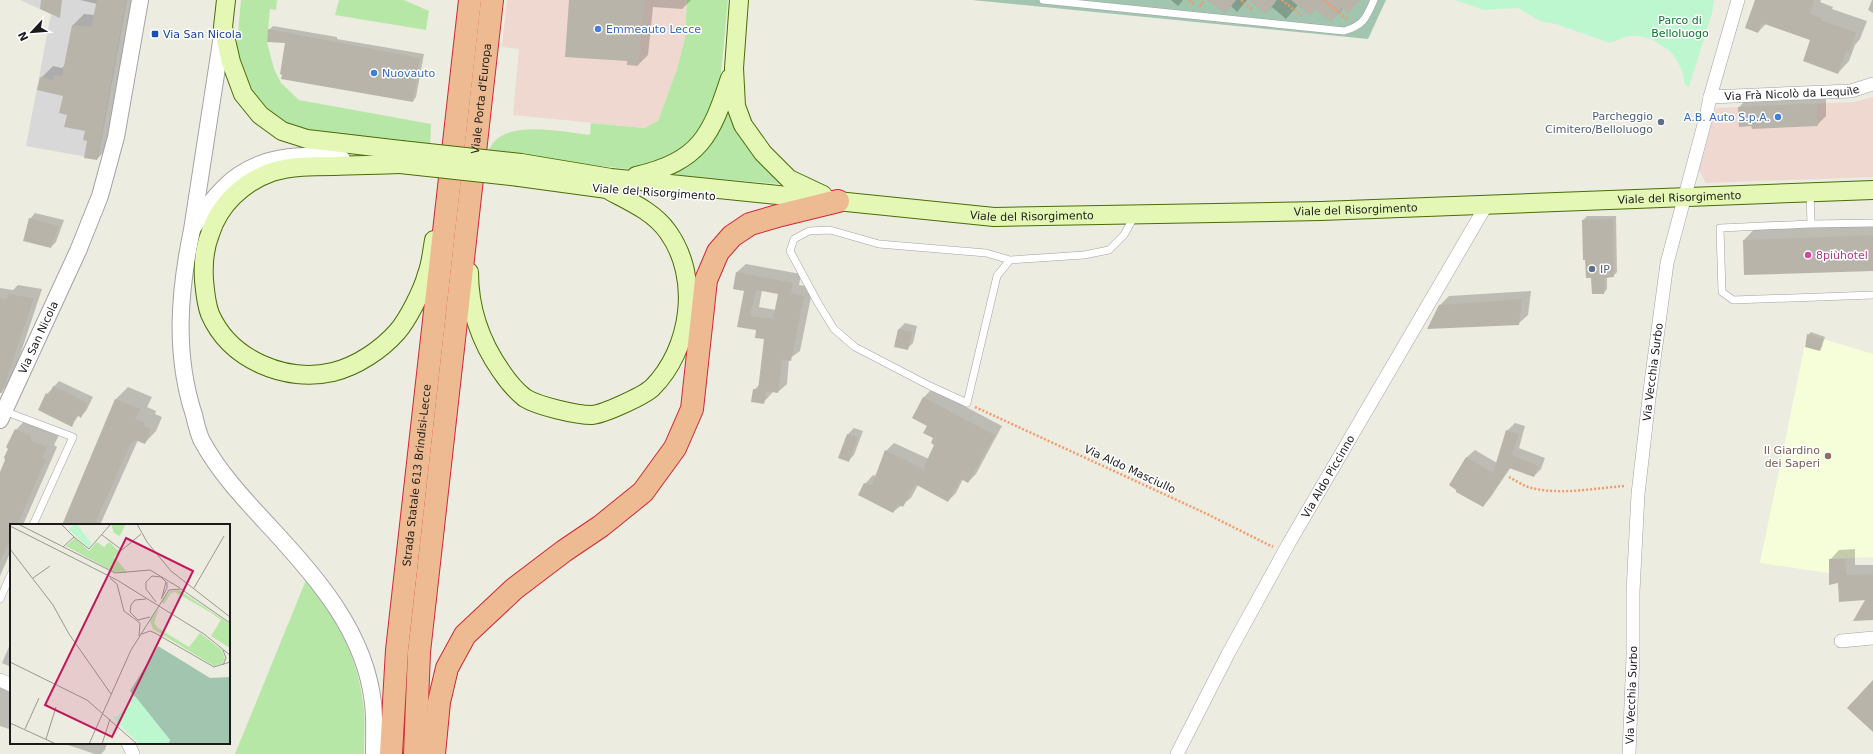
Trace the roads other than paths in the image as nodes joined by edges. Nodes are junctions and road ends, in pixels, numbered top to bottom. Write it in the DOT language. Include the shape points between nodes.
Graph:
graph roads {
  1 [pos="140,0"];
  2 [pos="226,0"];
  3 [pos="470,0"];
  4 [pos="492,0"];
  5 [pos="739,0"];
  6 [pos="1043,0"];
  7 [pos="1738,0"];
  8 [pos="1371,1"];
  9 [pos="223,27"];
  10 [pos="734,68"];
  11 [pos="1873,84"];
  12 [pos="1710,97"];
  13 [pos="401,157"];
  14 [pos="611,184"];
  15 [pos="1873,190"];
  16 [pos="1810,192"];
  17 [pos="448,196"];
  18 [pos="471,197"];
  19 [pos="1685,197"];
  20 [pos="838,201"];
  21 [pos="1487,204"];
  22 [pos="1135,215"];
  23 [pos="1873,223"];
  24 [pos="1811,224"];
  25 [pos="192,230"];
  26 [pos="1010,260"];
  27 [pos="1873,295"];
  28 [pos="2,416"];
  29 [pos="33,524"];
  30 [pos="10,576"];
  31 [pos="0,599"];
  32 [pos="1873,638"];
  33 [pos="1841,641"];
  34 [pos="0,680"];
  35 [pos="10,685"];
  36 [pos="129,744"];
  37 [pos="134,754"];
  38 [pos="374,754"];
  39 [pos="391,754"];
  40 [pos="415,754"];
  41 [pos="434,754"];
  42 [pos="1177,754"];
  43 [pos="1629,754"];
  1 -- 28 [label="street, Via San Nicola" via="116,137 100,196 78,251"];
  2 -- 9 [label="main road"];
  3 -- 17 [label="highway, Viale Porta d'Europa"];
  4 -- 18 [label="highway, Viale Porta d'Europa"];
  5 -- 10 [label="main road"];
  6 -- 8 [label="lane" via="1344,31 1356,27 1366,17"];
  7 -- 12 [label="street, Via Vecchia Surbo"];
  9 -- 13 [label="main road" via="231,62 243,94 260,116 282,131 307,139"];
  9 -- 25 [label="street"];
  10 -- 14 [label="main road" via="712,126 690,155 656,172"];
  10 -- 20 [label="main road" via="736,106 743,125 753,141 789,179"];
  11 -- 12 [label="street, Via Frà Nicolò da Lequile" via="1851,91"];
  12 -- 19 [label="street, Via Vecchia Surbo"];
  13 -- 14 [label="main road, Viale del Risorgimento, bridge" via="520,170"];
  13 -- 17 [label="main road" via="301,166 272,172 249,183 230,199 214,220 203,264 205,293 210,314 222,335 237,351 260,365 284,372 311,375 334,372 357,363 378,350 397,332 427,275 438,216"];
  13 -- 25 [label="street" via="303,155 272,159 245,170 221,190 206,207"];
  14 -- 18 [label="main road" via="668,231 680,252 688,280 688,302 684,328 672,362 651,388 623,404 592,415 553,409 525,398 508,381 491,356 477,328 469,292"];
  14 -- 20 [label="main road, Viale del Risorgimento"];
  15 -- 16 [label="main road, Viale del Risorgimento"];
  16 -- 19 [label="main road, Viale del Risorgimento"];
  16 -- 24 [label="lane"];
  17 -- 39 [label="highway, Strada Statale 613 Brindisi-Lecce" via="397,650"];
  18 -- 40 [label="highway, Strada Statale 613 Brindisi-Lecce" via="419,652"];
  19 -- 21 [label="main road, Viale del Risorgimento"];
  19 -- 43 [label="street, Via Vecchia Surbo" via="1667,263 1640,484 1633,592"];
  20 -- 22 [label="main road, Viale del Risorgimento" via="994,217"];
  20 -- 41 [label="highway" via="750,224 732,236 718,252 706,280 692,409 675,448 643,492 514,589 465,635 447,668 439,702"];
  21 -- 22 [label="main road, Viale del Risorgimento"];
  21 -- 42 [label="street, Via Aldo Piccinno" via="1284,553"];
  22 -- 26 [label="lane" via="1124,236 1109,250 1084,255"];
  23 -- 24 [label="lane"];
  24 -- 27 [label="lane" via="1720,228 1722,292 1733,300"];
  25 -- 38 [label="street" via="186,254 182,292 180,347 186,391 202,439 221,470 245,500 329,595 352,633 365,666 373,702"];
  26 -- 26 [label="lane" via="986,252 879,244 830,230 809,231 794,239 790,252 834,329 854,347 968,403 997,276"];
  28 -- 29 [label="lane" via="73,437"];
  30 -- 31 [label="lane"];
  32 -- 33 [label="street"];
  34 -- 35 [label="street"];
  36 -- 37 [label="street"];
}
